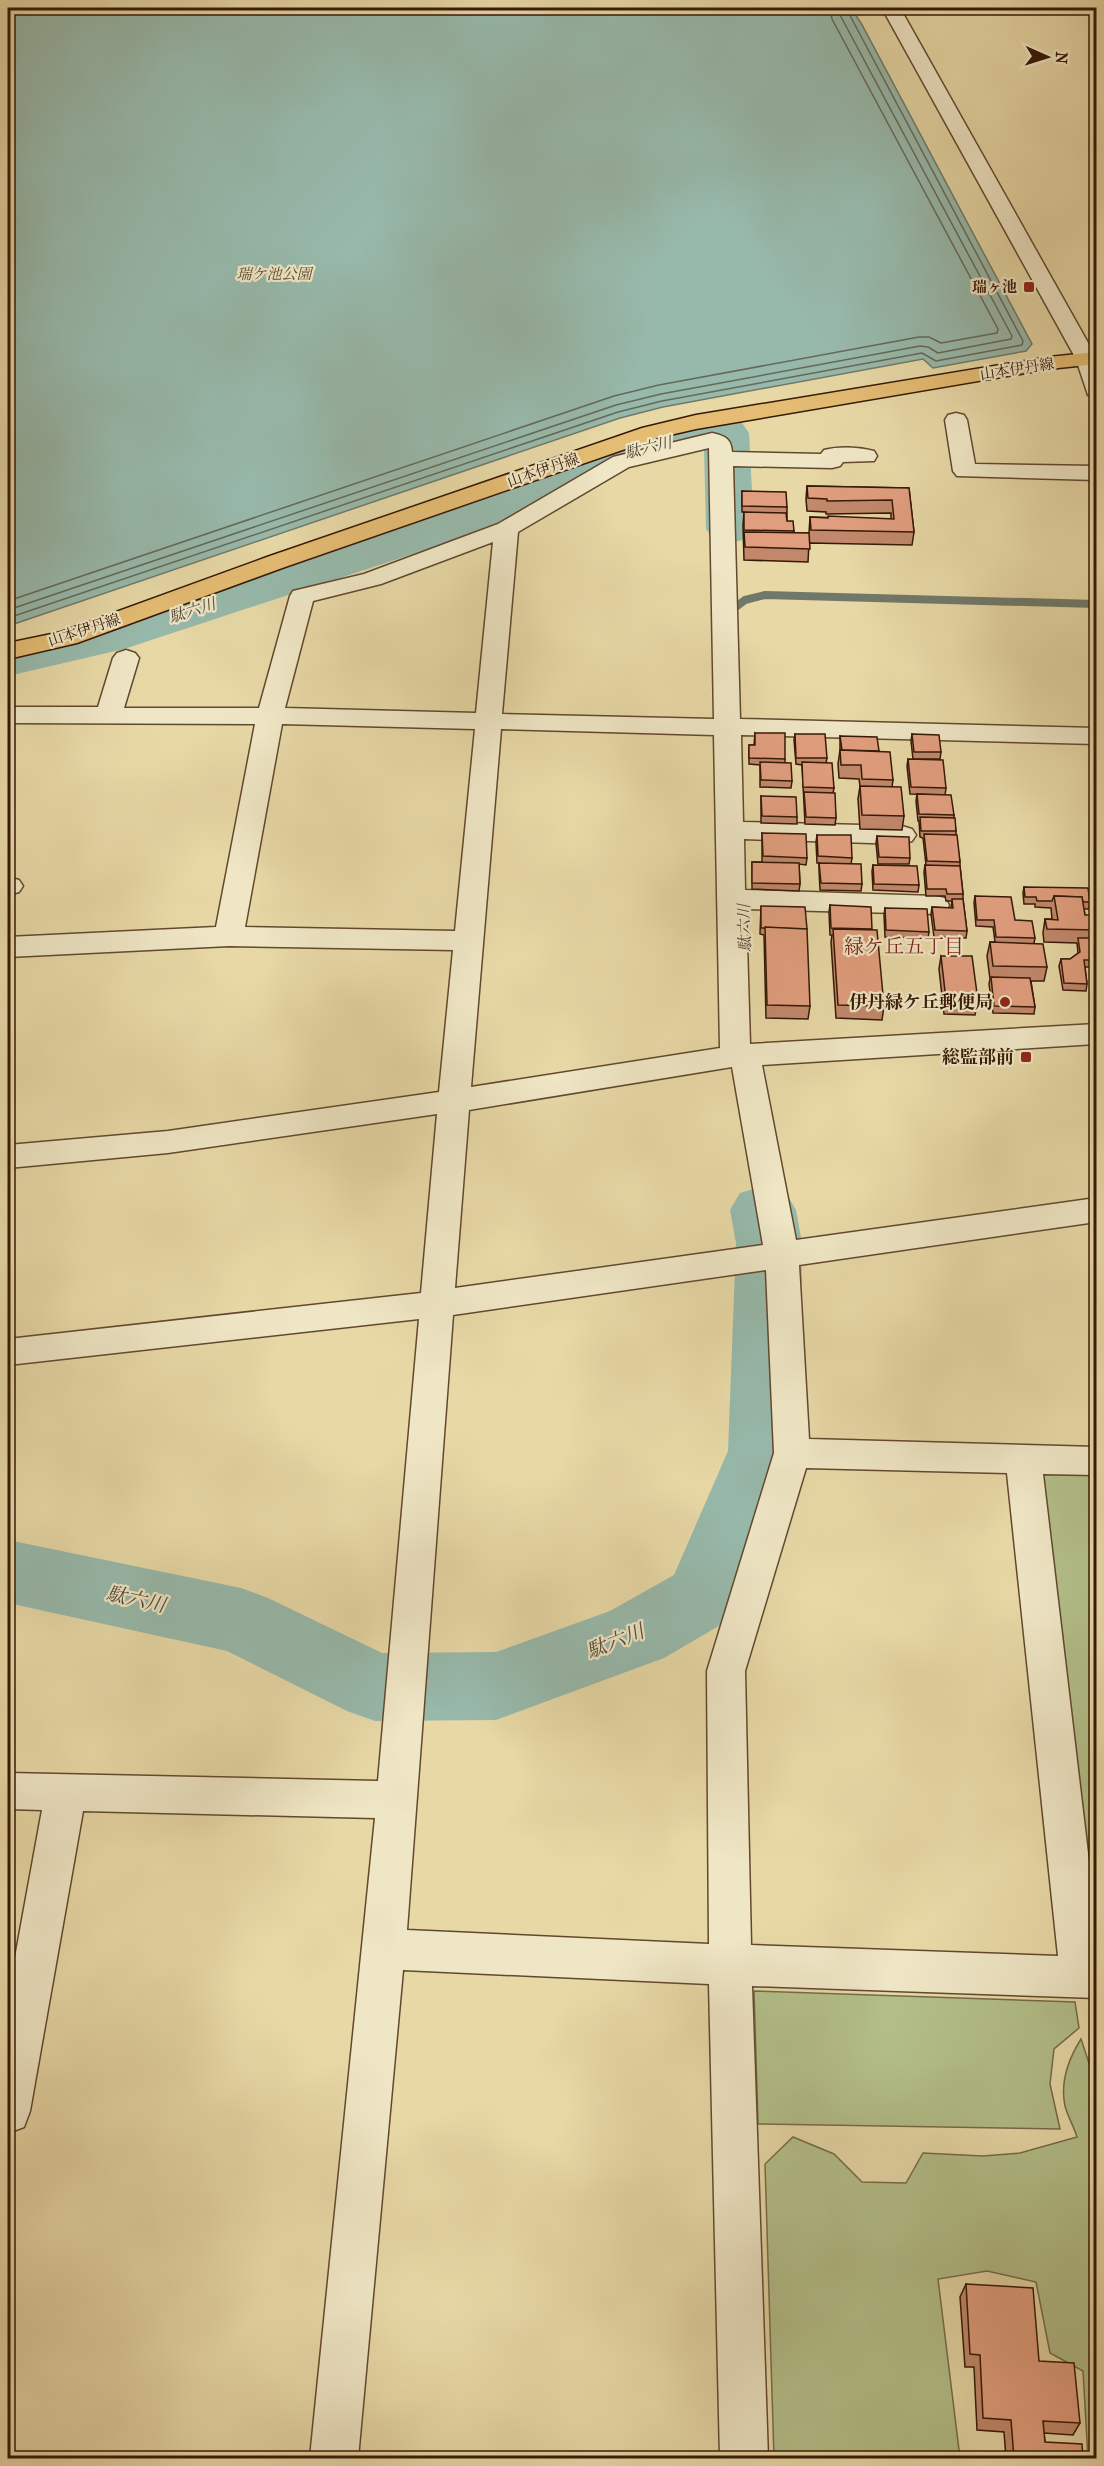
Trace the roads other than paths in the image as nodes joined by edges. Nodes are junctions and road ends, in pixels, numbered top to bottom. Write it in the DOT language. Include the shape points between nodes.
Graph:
graph roads {
  1 [pos="891,8"];
  2 [pos="1092,358"];
  3 [pos="1096,390"];
  4 [pos="956,420"];
  5 [pos="866,456"];
  6 [pos="726,460"];
  7 [pos="1096,473"];
  8 [pos="506,529"];
  9 [pos="8,651"];
  10 [pos="126,658"];
  11 [pos="8,715"];
  12 [pos="109,715"];
  13 [pos="270,716"];
  14 [pos="488,722"];
  15 [pos="735,728"];
  16 [pos="1096,735"];
  17 [pos="730,830"];
  18 [pos="902,835"];
  19 [pos="741,899"];
  20 [pos="935,905"];
  21 [pos="229,936"];
  22 [pos="468,941"];
  23 [pos="8,947"];
  24 [pos="1096,1034"];
  25 [pos="740,1055"];
  26 [pos="454,1101"];
  27 [pos="8,1156"];
  28 [pos="1096,1210"];
  29 [pos="782,1256"];
  30 [pos="437,1304"];
  31 [pos="8,1352"];
  32 [pos="792,1453"];
  33 [pos="1023,1459"];
  34 [pos="1096,1461"];
  35 [pos="8,1791"];
  36 [pos="66,1792"];
  37 [pos="396,1800"];
  38 [pos="384,1949"];
  39 [pos="730,1965"];
  40 [pos="1092,1983"];
  41 [pos="8,2111"];
  42 [pos="334,2458"];
  43 [pos="744,2458"];
  1 -- 2 [label="street"];
  2 -- 3 [label="street"];
  2 -- 9 [label="main road, 山本伊丹線" via="696,422 650,433 68,638"];
  4 -- 7 [label="street" via="965,471"];
  5 -- 6 [label="street" via="832,455 832,461"];
  6 -- 8 [label="street" via="720,443 712,440 621,462"];
  6 -- 15 [label="street"];
  8 -- 13 [label="street" via="372,579 302,596"];
  8 -- 14 [label="street"];
  10 -- 12 [label="street"];
  11 -- 12 [label="street"];
  12 -- 13 [label="street"];
  13 -- 14 [label="street"];
  13 -- 21 [label="street"];
  14 -- 15 [label="street"];
  14 -- 22 [label="street"];
  15 -- 16 [label="street"];
  15 -- 17 [label="street"];
  17 -- 18 [label="street"];
  17 -- 19 [label="street"];
  19 -- 20 [label="street"];
  19 -- 25 [label="street"];
  21 -- 22 [label="street"];
  21 -- 23 [label="street"];
  22 -- 26 [label="street"];
  24 -- 25 [label="street"];
  25 -- 26 [label="street"];
  25 -- 29 [label="street"];
  26 -- 27 [label="street" via="168,1142"];
  26 -- 30 [label="street"];
  28 -- 29 [label="street"];
  29 -- 30 [label="street"];
  29 -- 32 [label="street"];
  30 -- 31 [label="street"];
  30 -- 37 [label="street"];
  32 -- 33 [label="street"];
  32 -- 39 [label="street" via="726,1671"];
  33 -- 34 [label="street"];
  33 -- 40 [label="street"];
  35 -- 36 [label="street"];
  36 -- 37 [label="street"];
  36 -- 41 [label="street"];
  37 -- 38 [label="street"];
  38 -- 39 [label="street"];
  38 -- 42 [label="street"];
  39 -- 40 [label="street"];
  39 -- 43 [label="street"];
}
